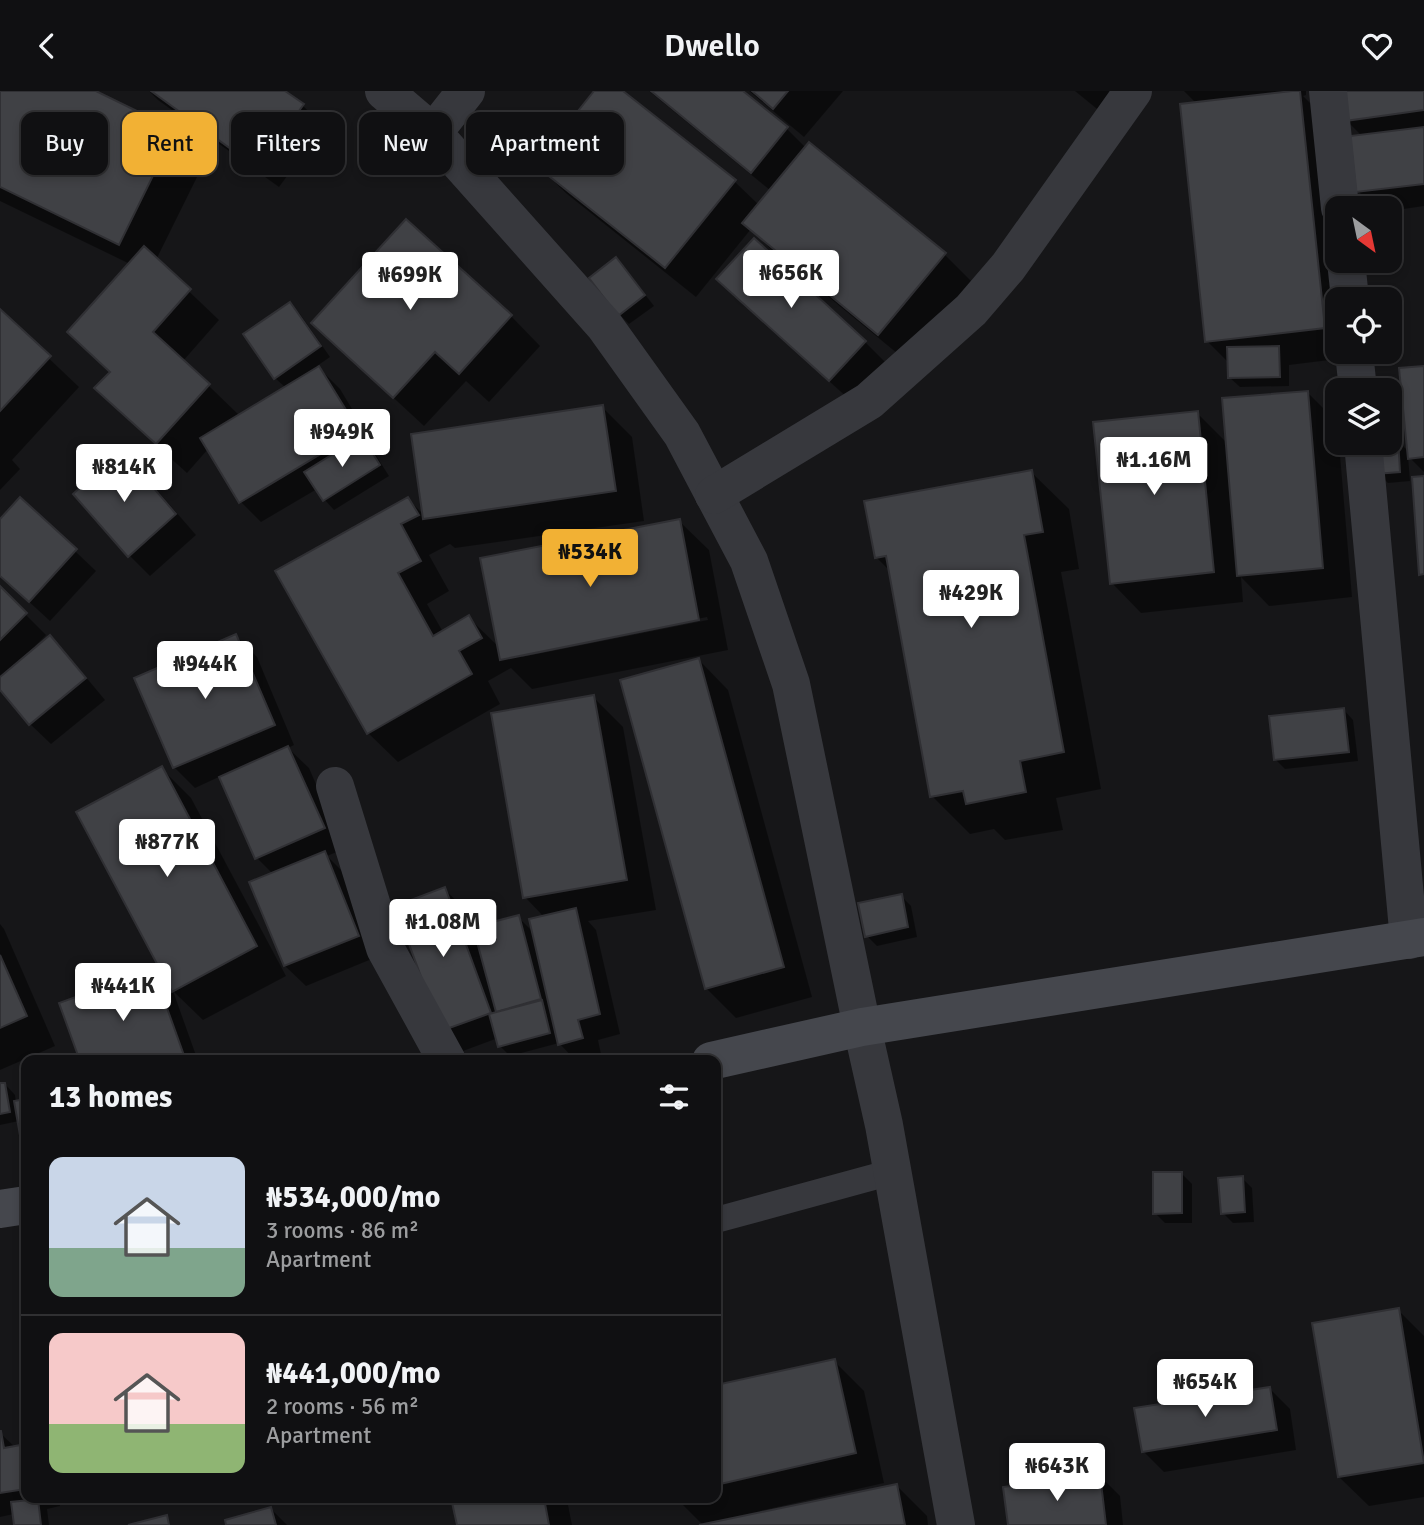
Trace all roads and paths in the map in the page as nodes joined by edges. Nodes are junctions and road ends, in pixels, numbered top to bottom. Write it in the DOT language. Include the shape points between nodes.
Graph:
graph roads {
  1 [pos="384,91"];
  2 [pos="466,91"];
  3 [pos="1133,91"];
  4 [pos="1328,91"];
  5 [pos="408,112"];
  6 [pos="450,112"];
  7 [pos="452,154"];
  8 [pos="1339,196"];
  9 [pos="1364,455"];
  10 [pos="714,495"];
  11 [pos="335,786"];
  12 [pos="1416,939"];
  13 [pos="862,1027"];
  14 [pos="444,1055"];
  15 [pos="721,1059"];
  16 [pos="892,1172"];
  17 [pos="21,1206"];
  18 [pos="0,1209"];
  19 [pos="721,1219"];
  20 [pos="956,1525"];
  1 -- 5 [label="street"];
  2 -- 6 [label="street"];
  3 -- 10 [label="street" via="1008,267 971,310 869,401"];
  4 -- 8 [label="street"];
  7 -- 10 [label="street" via="604,325 682,434"];
  9 -- 12 [label="street"];
  10 -- 13 [label="street" via="749,561 791,684"];
  11 -- 14 [label="street" via="385,948"];
  12 -- 13 [label="street"];
  13 -- 15 [label="street"];
  13 -- 16 [label="street"];
  16 -- 19 [label="lane"];
  16 -- 20 [label="street"];
  17 -- 18 [label="street"];
}
